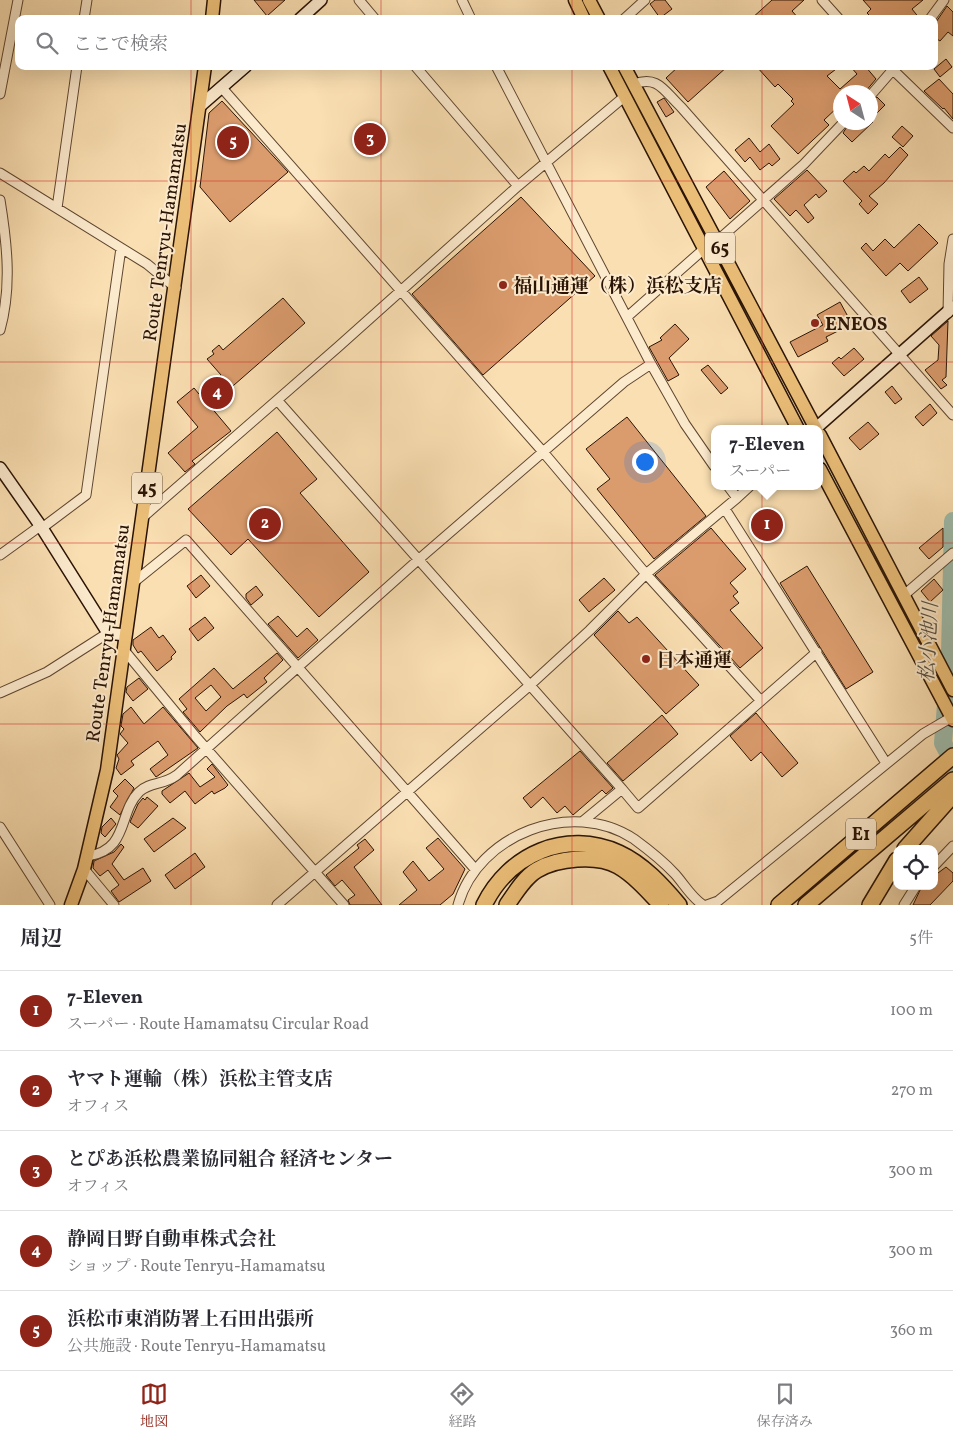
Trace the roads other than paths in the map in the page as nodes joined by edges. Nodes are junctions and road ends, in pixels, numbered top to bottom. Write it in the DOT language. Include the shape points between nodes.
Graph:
graph roads {
  1 [pos="18,0"];
  2 [pos="86,0"];
  3 [pos="214,0"];
  4 [pos="321,0"];
  5 [pos="359,0"];
  6 [pos="462,0"];
  7 [pos="575,0"];
  8 [pos="589,0"];
  9 [pos="645,0"];
  10 [pos="822,0"];
  11 [pos="944,0"];
  12 [pos="15,15"];
  13 [pos="84,15"];
  14 [pos="212,15"];
  15 [pos="304,15"];
  16 [pos="372,15"];
  17 [pos="470,15"];
  18 [pos="582,15"];
  19 [pos="597,15"];
  20 [pos="628,15"];
  21 [pos="835,15"];
  22 [pos="933,15"];
  23 [pos="15,16"];
  24 [pos="76,70"];
  25 [pos="204,70"];
  26 [pos="242,70"];
  27 [pos="418,70"];
  28 [pos="498,70"];
  29 [pos="611,70"];
  30 [pos="626,70"];
  31 [pos="891,70"];
  32 [pos="895,70"];
  33 [pos="634,84"];
  34 [pos="878,86"];
  35 [pos="222,88"];
  36 [pos="0,94"];
  37 [pos="624,97"];
  38 [pos="200,106"];
  39 [pos="953,128"];
  40 [pos="836,130"];
  41 [pos="546,162"];
  42 [pos="0,173"];
  43 [pos="518,186"];
  44 [pos="0,200"];
  45 [pos="764,201"];
  46 [pos="57,208"];
  47 [pos="953,239"];
  48 [pos="716,241"];
  49 [pos="121,248"];
  50 [pos="705,248"];
  51 [pos="176,288"];
  52 [pos="400,291"];
  53 [pos="951,309"];
  54 [pos="627,317"];
  55 [pos="0,330"];
  56 [pos="900,355"];
  57 [pos="651,364"];
  58 [pos="278,400"];
  59 [pos="951,413"];
  60 [pos="796,425"];
  61 [pos="814,425"];
  62 [pos="823,425"];
  63 [pos="823,442"];
  64 [pos="544,453"];
  65 [pos="711,462"];
  66 [pos="0,468"];
  67 [pos="823,475"];
  68 [pos="731,490"];
  69 [pos="746,490"];
  70 [pos="737,498"];
  71 [pos="725,509"];
  72 [pos="143,516"];
  73 [pos="42,528"];
  74 [pos="0,555"];
  75 [pos="950,555"];
  76 [pos="418,560"];
  77 [pos="646,574"];
  78 [pos="134,582"];
  79 [pos="903,596"];
  80 [pos="108,633"];
  81 [pos="125,635"];
  82 [pos="124,650"];
  83 [pos="817,652"];
  84 [pos="299,667"];
  85 [pos="529,686"];
  86 [pos="953,690"];
  87 [pos="0,693"];
  88 [pos="761,702"];
  89 [pos="952,718"];
  90 [pos="207,749"];
  91 [pos="948,760"];
  92 [pos="886,763"];
  93 [pos="953,785"];
  94 [pos="622,789"];
  95 [pos="407,792"];
  96 [pos="582,822"];
  97 [pos="0,827"];
  98 [pos="3,838"];
  99 [pos="908,845"];
  100 [pos="953,846"];
  101 [pos="88,856"];
  102 [pos="938,862"];
  103 [pos="893,867"];
  104 [pos="84,869"];
  105 [pos="475,869"];
  106 [pos="316,872"];
  107 [pos="913,890"];
  108 [pos="50,905"];
  109 [pos="71,905"];
  110 [pos="114,905"];
  111 [pos="277,905"];
  112 [pos="344,905"];
  113 [pos="458,905"];
  114 [pos="484,905"];
  115 [pos="507,905"];
  116 [pos="661,905"];
  117 [pos="679,905"];
  118 [pos="703,905"];
  119 [pos="707,905"];
  120 [pos="779,905"];
  121 [pos="806,905"];
  122 [pos="870,905"];
  123 [pos="904,905"];
  1 -- 12 [label="street"];
  2 -- 13 [label="street"];
  3 -- 14 [label="main road"];
  4 -- 15 [label="street"];
  5 -- 16 [label="street"];
  6 -- 17 [label="street"];
  7 -- 18 [label="main road"];
  8 -- 19 [label="main road"];
  9 -- 20 [label="street"];
  10 -- 21 [label="street"];
  11 -- 22 [label="street"];
  23 -- 36 [label="street"];
  24 -- 46 [label="street"];
  25 -- 38 [label="main road, Route Tenryu-Hamamatsu / 45"];
  26 -- 35 [label="street"];
  27 -- 43 [label="street"];
  28 -- 41 [label="street"];
  29 -- 37 [label="main road, 65"];
  30 -- 33 [label="main road, 65"];
  31 -- 34 [label="street"];
  32 -- 39 [label="street"];
  33 -- 45 [label="street" via="647,79 661,87"];
  33 -- 48 [label="main road, 65"];
  35 -- 38 [label="street"];
  35 -- 52 [label="street"];
  37 -- 41 [label="street"];
  37 -- 50 [label="main road, 65"];
  38 -- 51 [label="main road, Route Tenryu-Hamamatsu / 45"];
  40 -- 45 [label="street"];
  41 -- 43 [label="street"];
  41 -- 54 [label="street"];
  42 -- 46 [label="street"];
  43 -- 52 [label="street"];
  44 -- 55 [label="street" via="7,245 6,306"];
  45 -- 48 [label="street"];
  45 -- 56 [label="street"];
  46 -- 49 [label="street"];
  47 -- 53 [label="street" via="949,264"];
  48 -- 61 [label="main road, 65"];
  49 -- 51 [label="street"];
  49 -- 73 [label="street" via="86,495"];
  50 -- 54 [label="street"];
  50 -- 60 [label="main road, 65"];
  51 -- 72 [label="main road, Route Tenryu-Hamamatsu / 45"];
  52 -- 58 [label="street"];
  52 -- 64 [label="street"];
  53 -- 56 [label="street"];
  54 -- 57 [label="street"];
  56 -- 59 [label="street"];
  56 -- 62 [label="street"];
  57 -- 64 [label="street" via="624,382"];
  57 -- 65 [label="street"];
  58 -- 72 [label="street"];
  58 -- 76 [label="street"];
  63 -- 79 [label="main road, 65"];
  64 -- 76 [label="street"];
  64 -- 77 [label="street"];
  66 -- 73 [label="street"];
  67 -- 89 [label="main road"];
  68 -- 70 [label="street"];
  69 -- 70 [label="street"];
  70 -- 71 [label="street"];
  71 -- 77 [label="street"];
  71 -- 83 [label="street"];
  72 -- 78 [label="main road, Route Tenryu-Hamamatsu / 45"];
  73 -- 74 [label="street"];
  73 -- 80 [label="street"];
  75 -- 79 [label="street"];
  76 -- 84 [label="street"];
  76 -- 85 [label="street"];
  77 -- 85 [label="street"];
  77 -- 88 [label="street"];
  78 -- 81 [label="main road, Route Tenryu-Hamamatsu / 45"];
  78 -- 84 [label="street" via="186,540"];
  79 -- 86 [label="main road, 65"];
  80 -- 81 [label="street"];
  80 -- 87 [label="street" via="47,672"];
  81 -- 82 [label="main road, Route Tenryu-Hamamatsu / 45"];
  82 -- 90 [label="street"];
  82 -- 101 [label="main road, Route Tenryu-Hamamatsu / 45" via="107,770"];
  83 -- 88 [label="street"];
  83 -- 92 [label="street"];
  84 -- 90 [label="street"];
  84 -- 95 [label="street"];
  85 -- 94 [label="street"];
  85 -- 95 [label="street"];
  88 -- 94 [label="street" via="638,808"];
  89 -- 92 [label="street" via="936,725"];
  90 -- 101 [label="street" via="166,783 153,784 139,793 114,842 96,855"];
  90 -- 106 [label="street"];
  91 -- 120 [label="highway, E1"];
  92 -- 119 [label="street" via="718,901"];
  93 -- 99 [label="highway"];
  93 -- 121 [label="highway, E1"];
  94 -- 96 [label="street"];
  95 -- 105 [label="street"];
  95 -- 106 [label="street"];
  96 -- 105 [label="street" via="543,826 519,834 494,849"];
  96 -- 118 [label="street" via="610,828 632,838 665,864"];
  97 -- 98 [label="street"];
  98 -- 108 [label="street"];
  100 -- 102 [label="street"];
  101 -- 104 [label="main road, Route Tenryu-Hamamatsu / 45"];
  103 -- 122 [label="highway"];
  104 -- 109 [label="main road, Route Tenryu-Hamamatsu / 45"];
  104 -- 110 [label="street"];
  105 -- 113 [label="street"];
  106 -- 111 [label="street"];
  106 -- 112 [label="street"];
  107 -- 123 [label="street"];
  114 -- 117 [label="highway" via="508,870 529,856 554,847 579,844 619,853 644,868"];
  115 -- 116 [label="highway" via="536,870 560,861 588,858 618,866"];
}
